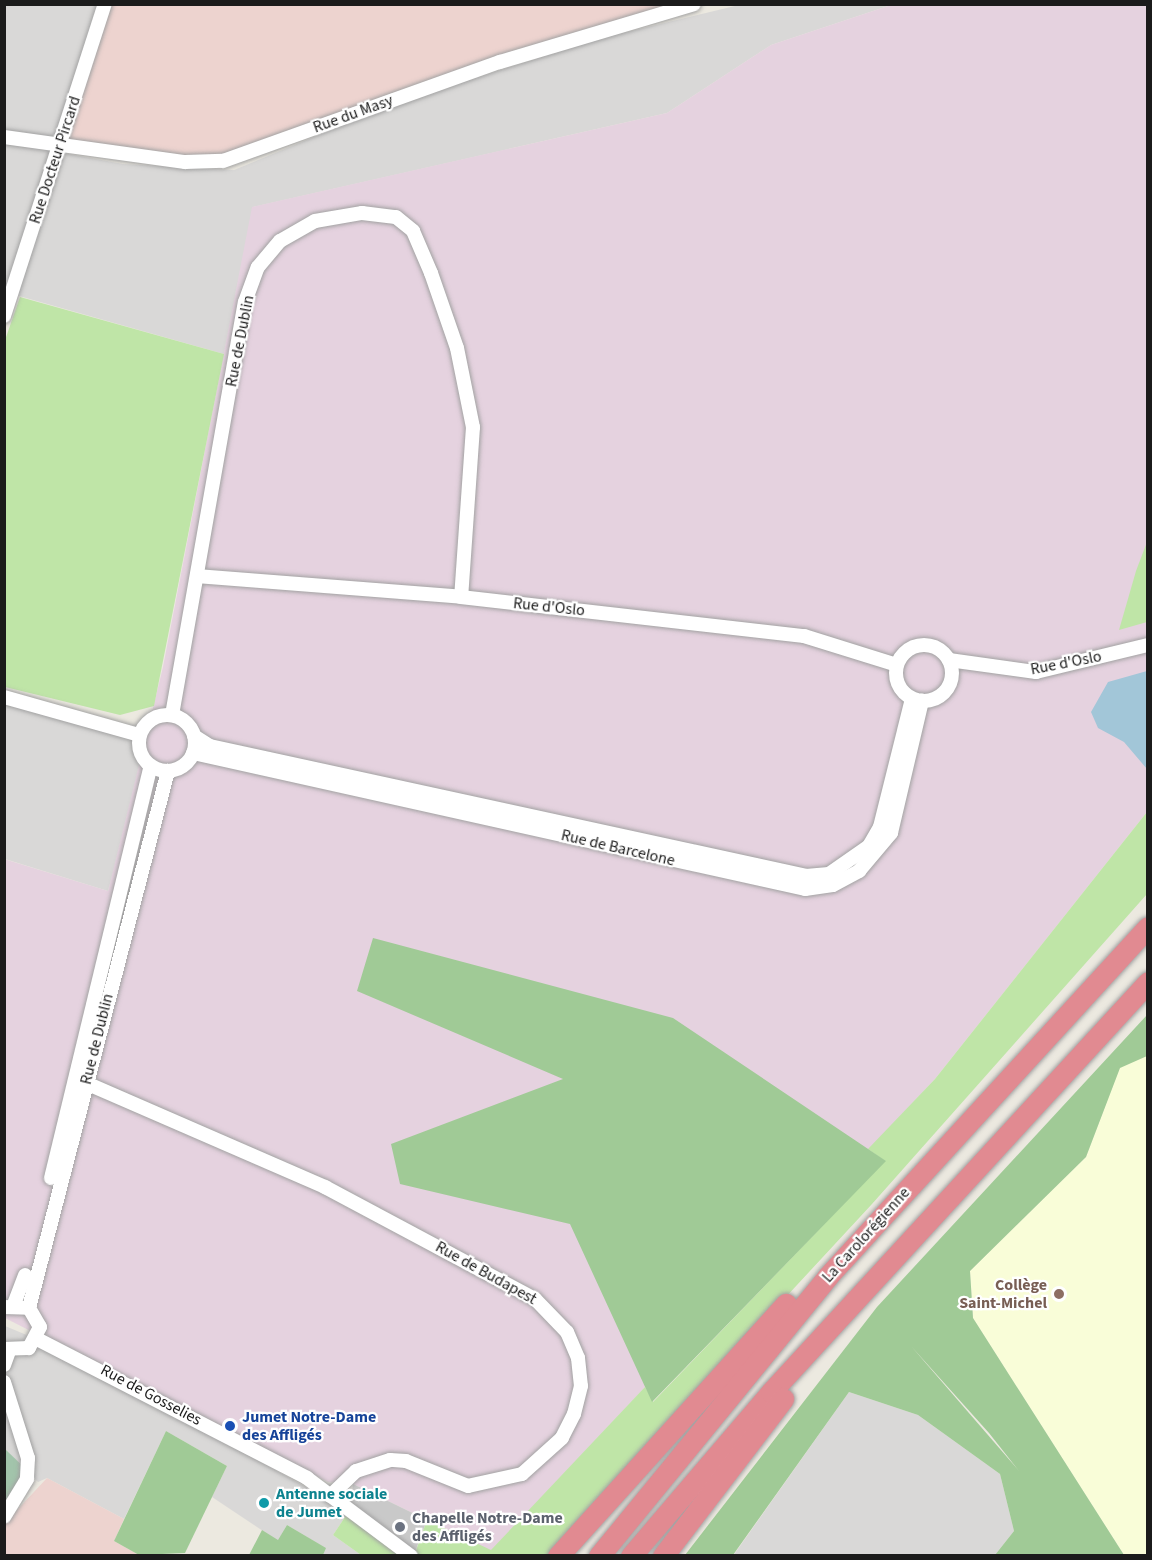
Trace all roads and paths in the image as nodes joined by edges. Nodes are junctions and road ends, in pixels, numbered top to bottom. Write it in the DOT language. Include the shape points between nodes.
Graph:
graph roads {
  1 [pos="105,4"];
  2 [pos="694,4"];
  3 [pos="4,137"];
  4 [pos="61,141"];
  5 [pos="4,316"];
  6 [pos="197,576"];
  7 [pos="460,597"];
  8 [pos="1148,645"];
  9 [pos="949,660"];
  10 [pos="897,665"];
  11 [pos="4,697"];
  12 [pos="917,700"];
  13 [pos="172,715"];
  14 [pos="139,735"];
  15 [pos="194,735"];
  16 [pos="193,753"];
  17 [pos="151,766"];
  18 [pos="168,771"];
  19 [pos="1148,927"];
  20 [pos="1148,982"];
  21 [pos="86,1083"];
  22 [pos="828,1276"];
  23 [pos="9,1306"];
  24 [pos="29,1308"];
  25 [pos="824,1335"];
  26 [pos="37,1339"];
  27 [pos="7,1350"];
  28 [pos="4,1365"];
  29 [pos="4,1382"];
  30 [pos="330,1496"];
  31 [pos="4,1517"];
  32 [pos="411,1556"];
  33 [pos="558,1556"];
  34 [pos="598,1556"];
  35 [pos="631,1556"];
  36 [pos="663,1556"];
  1 -- 4 [label="street, Rue Docteur Pircard"];
  2 -- 4 [label="street, Rue du Masy" via="500,62 223,161 185,162"];
  3 -- 4 [label="street, Rue du Masy"];
  4 -- 5 [label="street, Rue Docteur Pircard"];
  6 -- 7 [label="street, Rue d'Oslo"];
  6 -- 7 [label="street, Rue de Dublin" via="245,302 258,267 280,241 315,221 362,213 396,217 413,231 457,348 473,427"];
  6 -- 13 [label="street, Rue de Dublin"];
  7 -- 10 [label="street, Rue d'Oslo" via="804,636"];
  8 -- 9 [label="street, Rue d'Oslo" via="1036,672"];
  9 -- 10 [label="street" via="926,645 908,650"];
  9 -- 12 [label="street" via="948,688"];
  10 -- 12 [label="street" via="898,685"];
  11 -- 14 [label="street"];
  12 -- 15 [label="street, Rue de Barcelone" via="880,826 869,846 829,874 806,876 210,746"];
  12 -- 16 [label="street, Rue de Barcelone" via="891,833 859,871 833,885 805,889"];
  13 -- 14 [label="street" via="155,716"];
  13 -- 15 [label="street"];
  14 -- 17 [label="street" via="140,753"];
  15 -- 16 [label="street"];
  16 -- 18 [label="street" via="183,765"];
  17 -- 18 [label="street"];
  17 -- 23 [label="street, Rue de Dublin" via="76,1081"];
  18 -- 21 [label="street, Rue de Dublin"];
  19 -- 22 [label="highway, La Carolorégienne"];
  20 -- 25 [label="highway"];
  21 -- 24 [label="street, Rue de Dublin"];
  21 -- 30 [label="street, Rue de Budapest" via="325,1187 535,1299 567,1332 579,1368 574,1414 562,1438 522,1474 468,1486 390,1460 356,1471"];
  22 -- 33 [label="highway" via="800,1289"];
  22 -- 34 [label="highway, La Carolorégienne"];
  23 -- 24 [label="street"];
  24 -- 26 [label="street" via="38,1319"];
  25 -- 35 [label="highway"];
  25 -- 36 [label="highway" via="811,1365"];
  26 -- 27 [label="street" via="21,1351"];
  26 -- 30 [label="street, Rue de Gosselies" via="307,1478"];
  27 -- 28 [label="street"];
  29 -- 31 [label="street" via="28,1458 27,1479"];
  30 -- 32 [label="street, Rue de Gosselies"];
}
